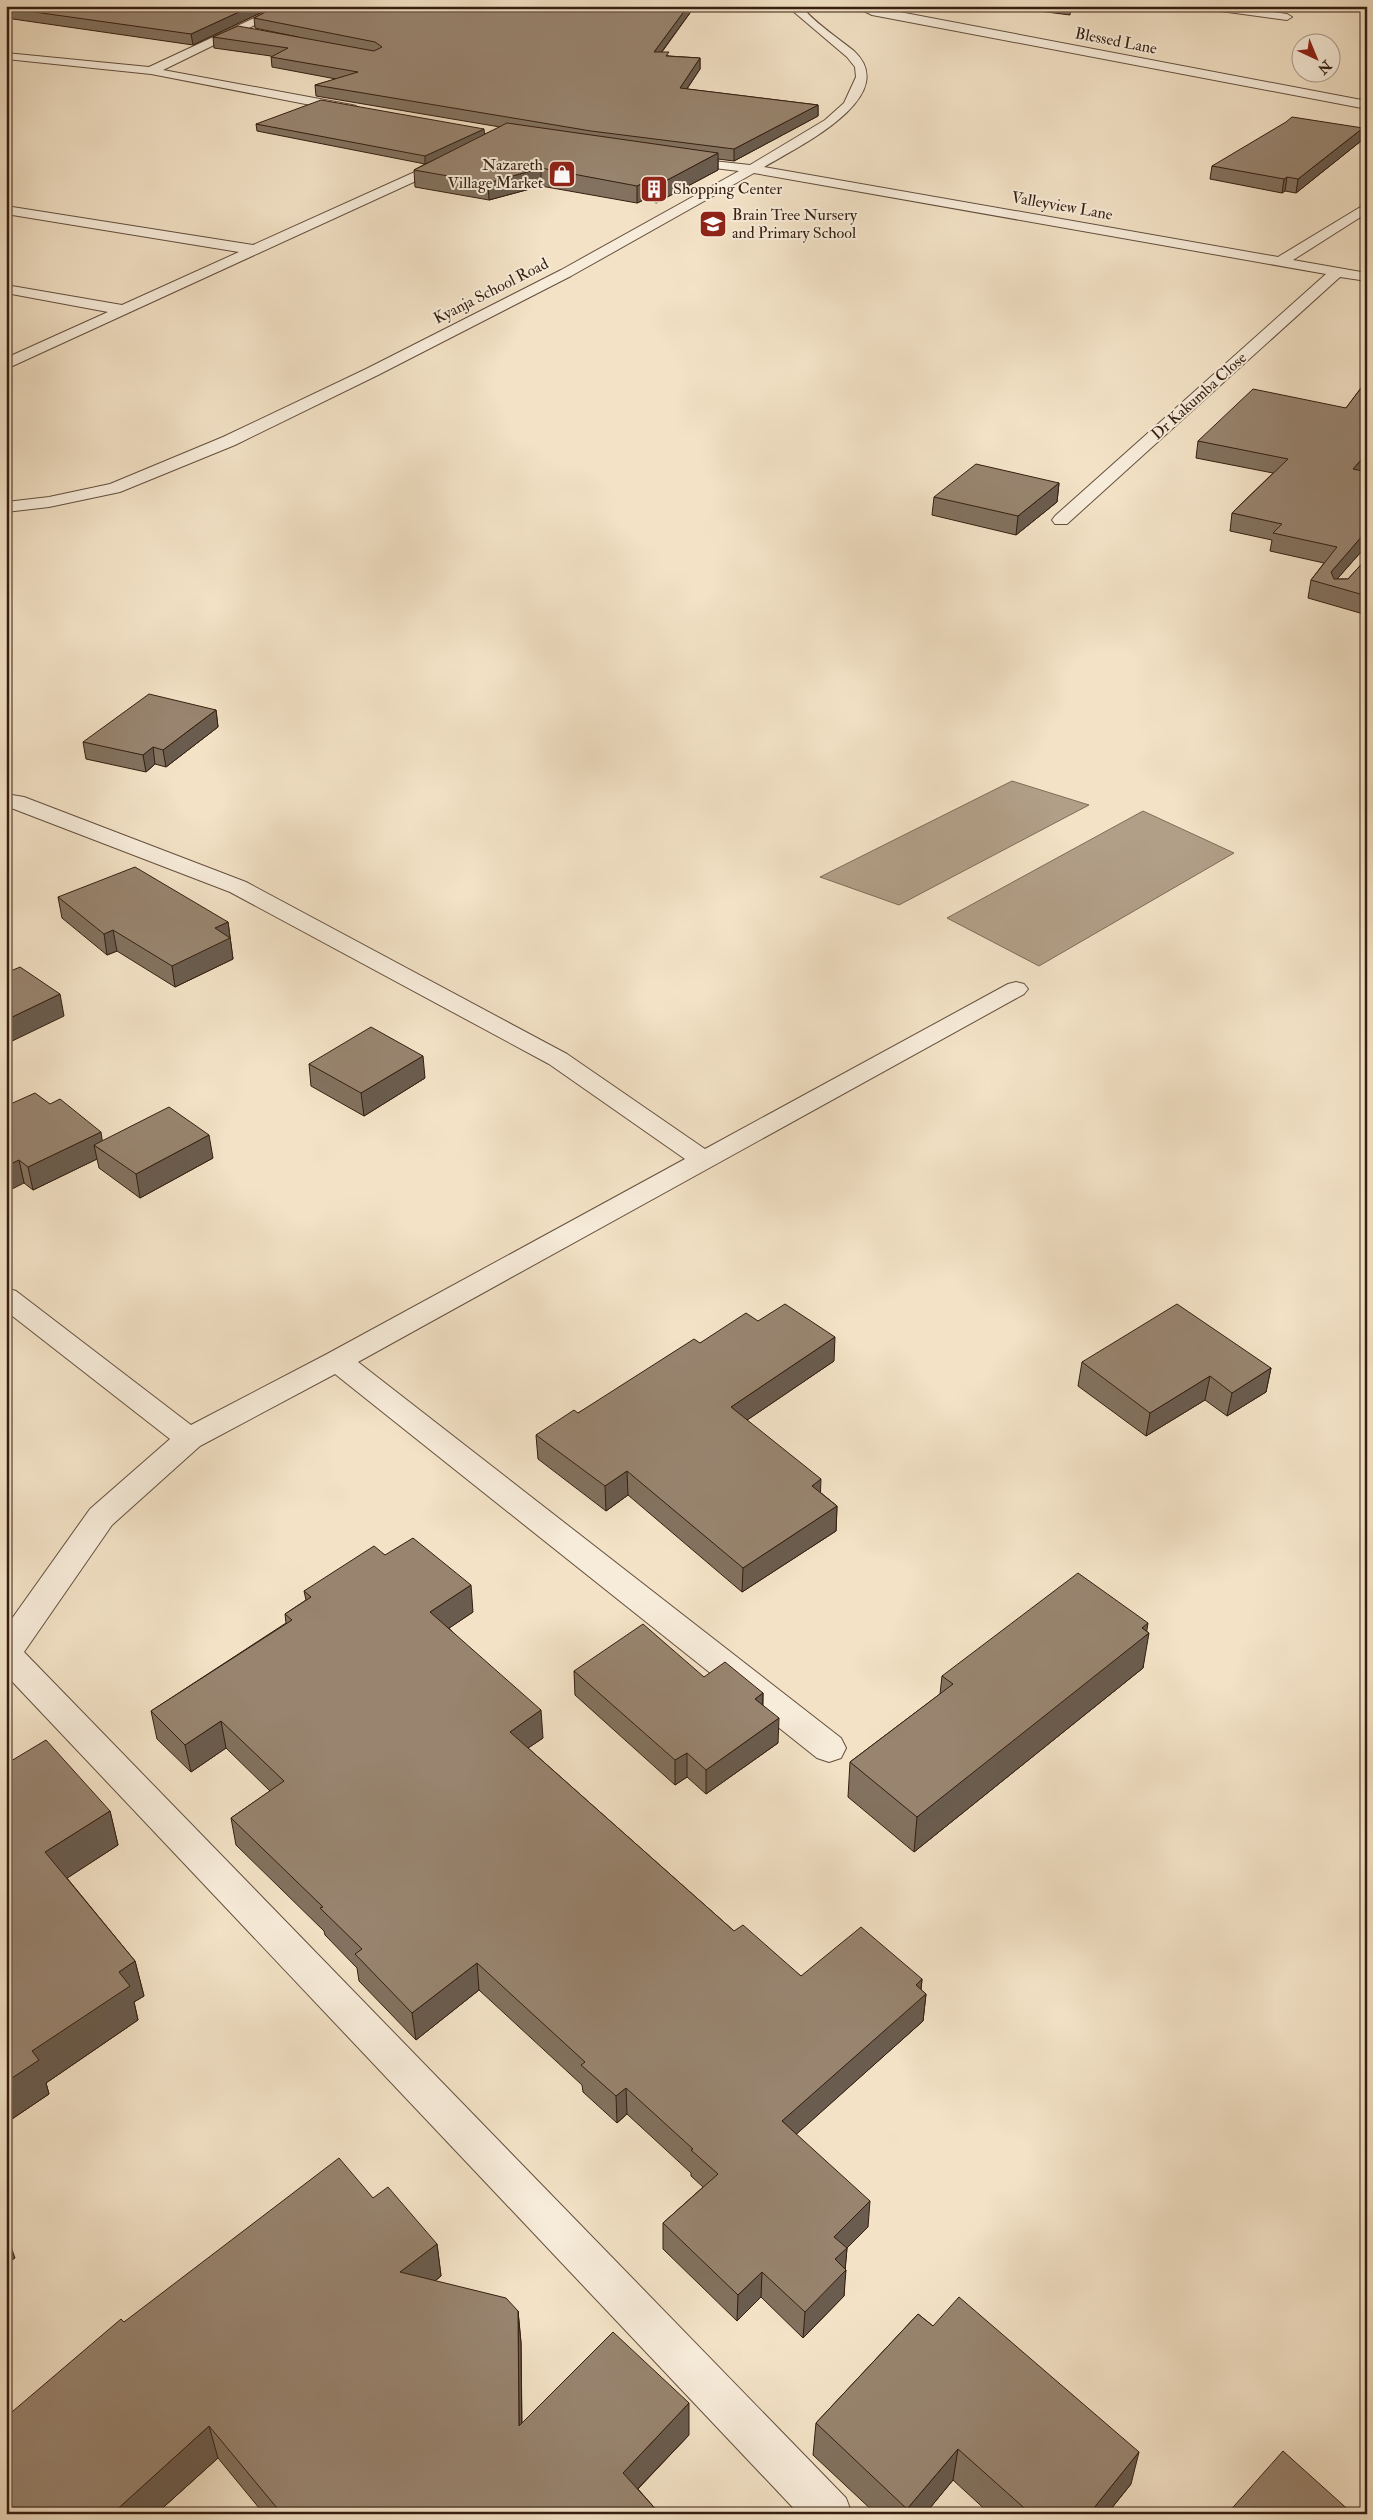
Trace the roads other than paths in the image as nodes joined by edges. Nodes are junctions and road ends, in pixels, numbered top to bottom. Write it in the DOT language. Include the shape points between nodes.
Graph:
graph roads {
  1 [pos="289,6"];
  2 [pos="797,6"];
  3 [pos="859,6"];
  4 [pos="1206,6"];
  5 [pos="1286,17"];
  6 [pos="238,30"];
  7 [pos="258,34"];
  8 [pos="6,56"];
  9 [pos="151,71"];
  10 [pos="1367,105"];
  11 [pos="364,111"];
  12 [pos="460,156"];
  13 [pos="667,158"];
  14 [pos="752,169"];
  15 [pos="1367,207"];
  16 [pos="6,210"];
  17 [pos="255,250"];
  18 [pos="1280,262"];
  19 [pos="1337,272"];
  20 [pos="1367,277"];
  21 [pos="6,289"];
  22 [pos="124,310"];
  23 [pos="6,364"];
  24 [pos="6,507"];
  25 [pos="1061,520"];
  26 [pos="6,800"];
  27 [pos="1016,989"];
  28 [pos="704,1160"];
  29 [pos="6,1297"];
  30 [pos="337,1361"];
  31 [pos="189,1439"];
  32 [pos="6,1653"];
  33 [pos="829,1748"];
  34 [pos="830,2514"];
  1 -- 6 [label="street"];
  2 -- 14 [label="street, Kyanja School Road" via="851,55 861,67 862,78 849,105 829,123"];
  3 -- 10 [label="street, Blessed Lane" via="872,12 971,32"];
  4 -- 5 [label="street"];
  6 -- 7 [label="street"];
  6 -- 9 [label="street"];
  8 -- 9 [label="street"];
  9 -- 11 [label="street"];
  12 -- 17 [label="street"];
  13 -- 14 [label="street, Valleyview Lane"];
  14 -- 18 [label="street, Valleyview Lane"];
  14 -- 24 [label="street, Kyanja School Road" via="557,277 229,441 121,486 49,502"];
  15 -- 18 [label="street"];
  16 -- 17 [label="street"];
  17 -- 22 [label="street"];
  18 -- 19 [label="street, Valleyview Lane"];
  19 -- 20 [label="street, Valleyview Lane"];
  19 -- 25 [label="street, Dr Kakumba Close"];
  21 -- 22 [label="street"];
  22 -- 23 [label="street"];
  26 -- 28 [label="street" via="238,887 558,1059"];
  27 -- 28 [label="street"];
  28 -- 30 [label="street"];
  29 -- 31 [label="street"];
  30 -- 31 [label="street"];
  30 -- 33 [label="street"];
  31 -- 32 [label="street" via="101,1517"];
  32 -- 34 [label="street"];
}
